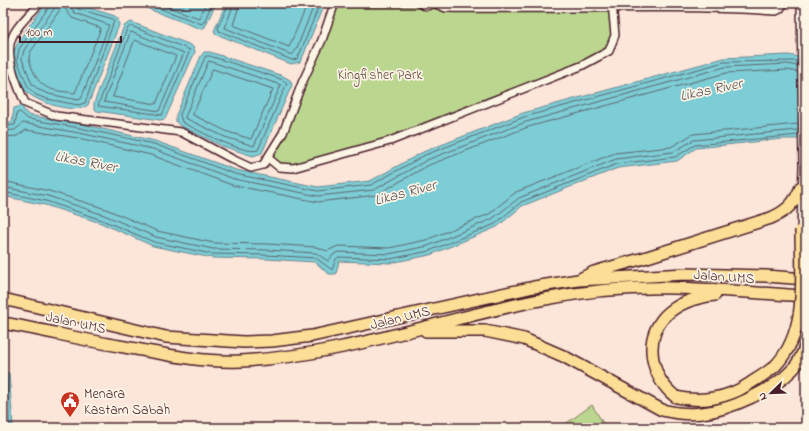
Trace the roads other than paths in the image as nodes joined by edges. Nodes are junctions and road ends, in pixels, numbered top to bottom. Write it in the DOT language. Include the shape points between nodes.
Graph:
graph roads {
  1 [pos="40,3"];
  2 [pos="332,3"];
  3 [pos="420,3"];
  4 [pos="433,3"];
  5 [pos="784,3"];
  6 [pos="801,3"];
  7 [pos="612,5"];
  8 [pos="646,5"];
  9 [pos="714,5"];
  10 [pos="501,6"];
  11 [pos="569,6"];
  12 [pos="268,158"];
  13 [pos="801,187"];
  14 [pos="800,230"];
  15 [pos="806,279"];
  16 [pos="578,280"];
  17 [pos="746,293"];
  18 [pos="806,296"];
  19 [pos="3,300"];
  20 [pos="3,323"];
  21 [pos="402,332"];
  22 [pos="806,344"];
  1 -- 12 [label="street" via="15,32 9,52 25,103 56,116 181,132 252,168 263,165"];
  2 -- 12 [label="street" via="333,8 322,40 302,83 284,133"];
  3 -- 4 [label="street" via="429,6"];
  4 -- 10 [label="street" via="446,8"];
  5 -- 9 [label="street" via="776,10"];
  6 -- 13 [label="street"];
  7 -- 8 [label="street"];
  7 -- 11 [label="street"];
  7 -- 12 [label="street" via="615,35 609,51 581,66 390,142 294,168 279,167"];
  8 -- 9 [label="street"];
  10 -- 11 [label="street"];
  13 -- 14 [label="street"];
  13 -- 16 [label="highway" via="792,205 771,218 594,272"];
  14 -- 17 [label="highway, bridge" via="801,306 798,323 788,346 776,364 739,391 704,400 691,401 676,397 665,389 657,376 652,358 653,336 664,317 679,305 704,296"];
  15 -- 16 [label="highway, Jalan UMS" via="685,274"];
  16 -- 19 [label="highway, Jalan UMS" via="534,287 312,336 244,342 166,337"];
  17 -- 18 [label="highway, Jalan UMS"];
  17 -- 21 [label="highway, Jalan UMS" via="675,288 595,292 540,300"];
  20 -- 21 [label="highway, Jalan UMS" via="149,353 215,361 316,353"];
  21 -- 22 [label="highway" via="479,331 524,339 563,356 662,410 676,414 702,413 723,408 773,385 792,371"];
}
